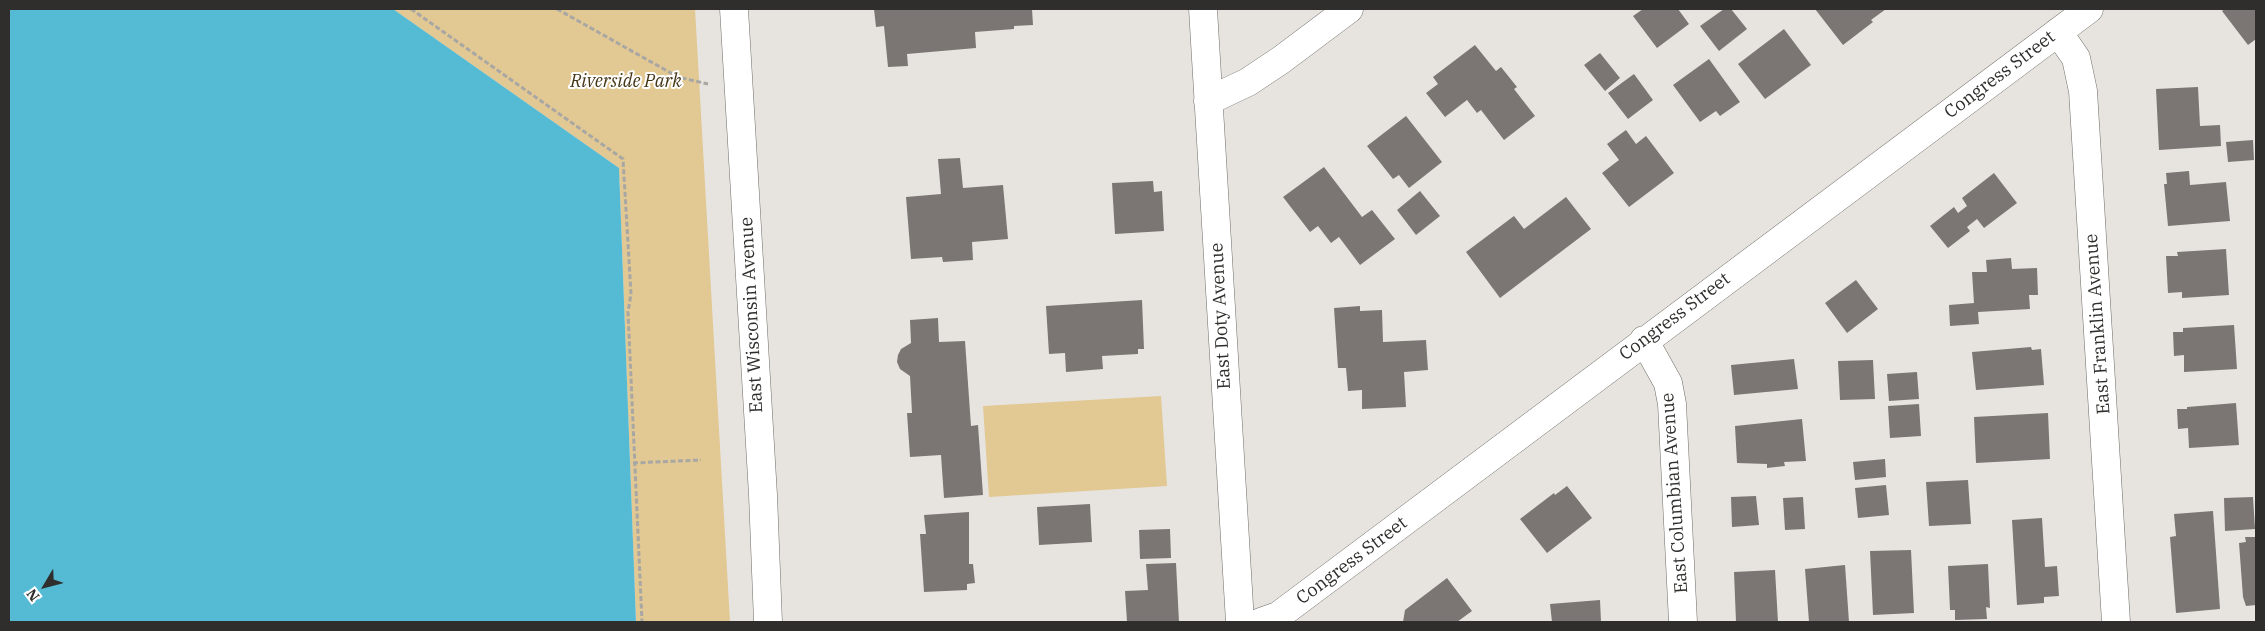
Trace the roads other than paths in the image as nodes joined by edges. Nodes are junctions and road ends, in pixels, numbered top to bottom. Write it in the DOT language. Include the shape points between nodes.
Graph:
graph roads {
  1 [pos="734,9"];
  2 [pos="1203,9"];
  3 [pos="1349,9"];
  4 [pos="2089,9"];
  5 [pos="2058,32"];
  6 [pos="1208,102"];
  7 [pos="1644,340"];
  8 [pos="768,622"];
  9 [pos="1240,622"];
  10 [pos="1261,622"];
  11 [pos="1683,622"];
  12 [pos="2116,622"];
  1 -- 8 [label="street, East Wisconsin Avenue"];
  2 -- 6 [label="street, East Doty Avenue"];
  3 -- 6 [label="street" via="1248,82"];
  4 -- 5 [label="street, Congress Street"];
  5 -- 7 [label="street, Congress Street"];
  5 -- 12 [label="street, East Franklin Avenue" via="2076,58 2083,91"];
  6 -- 9 [label="street, East Doty Avenue"];
  7 -- 10 [label="street, Congress Street" via="1278,616"];
  7 -- 11 [label="street, East Columbian Avenue" via="1668,383 1672,404"];
}
